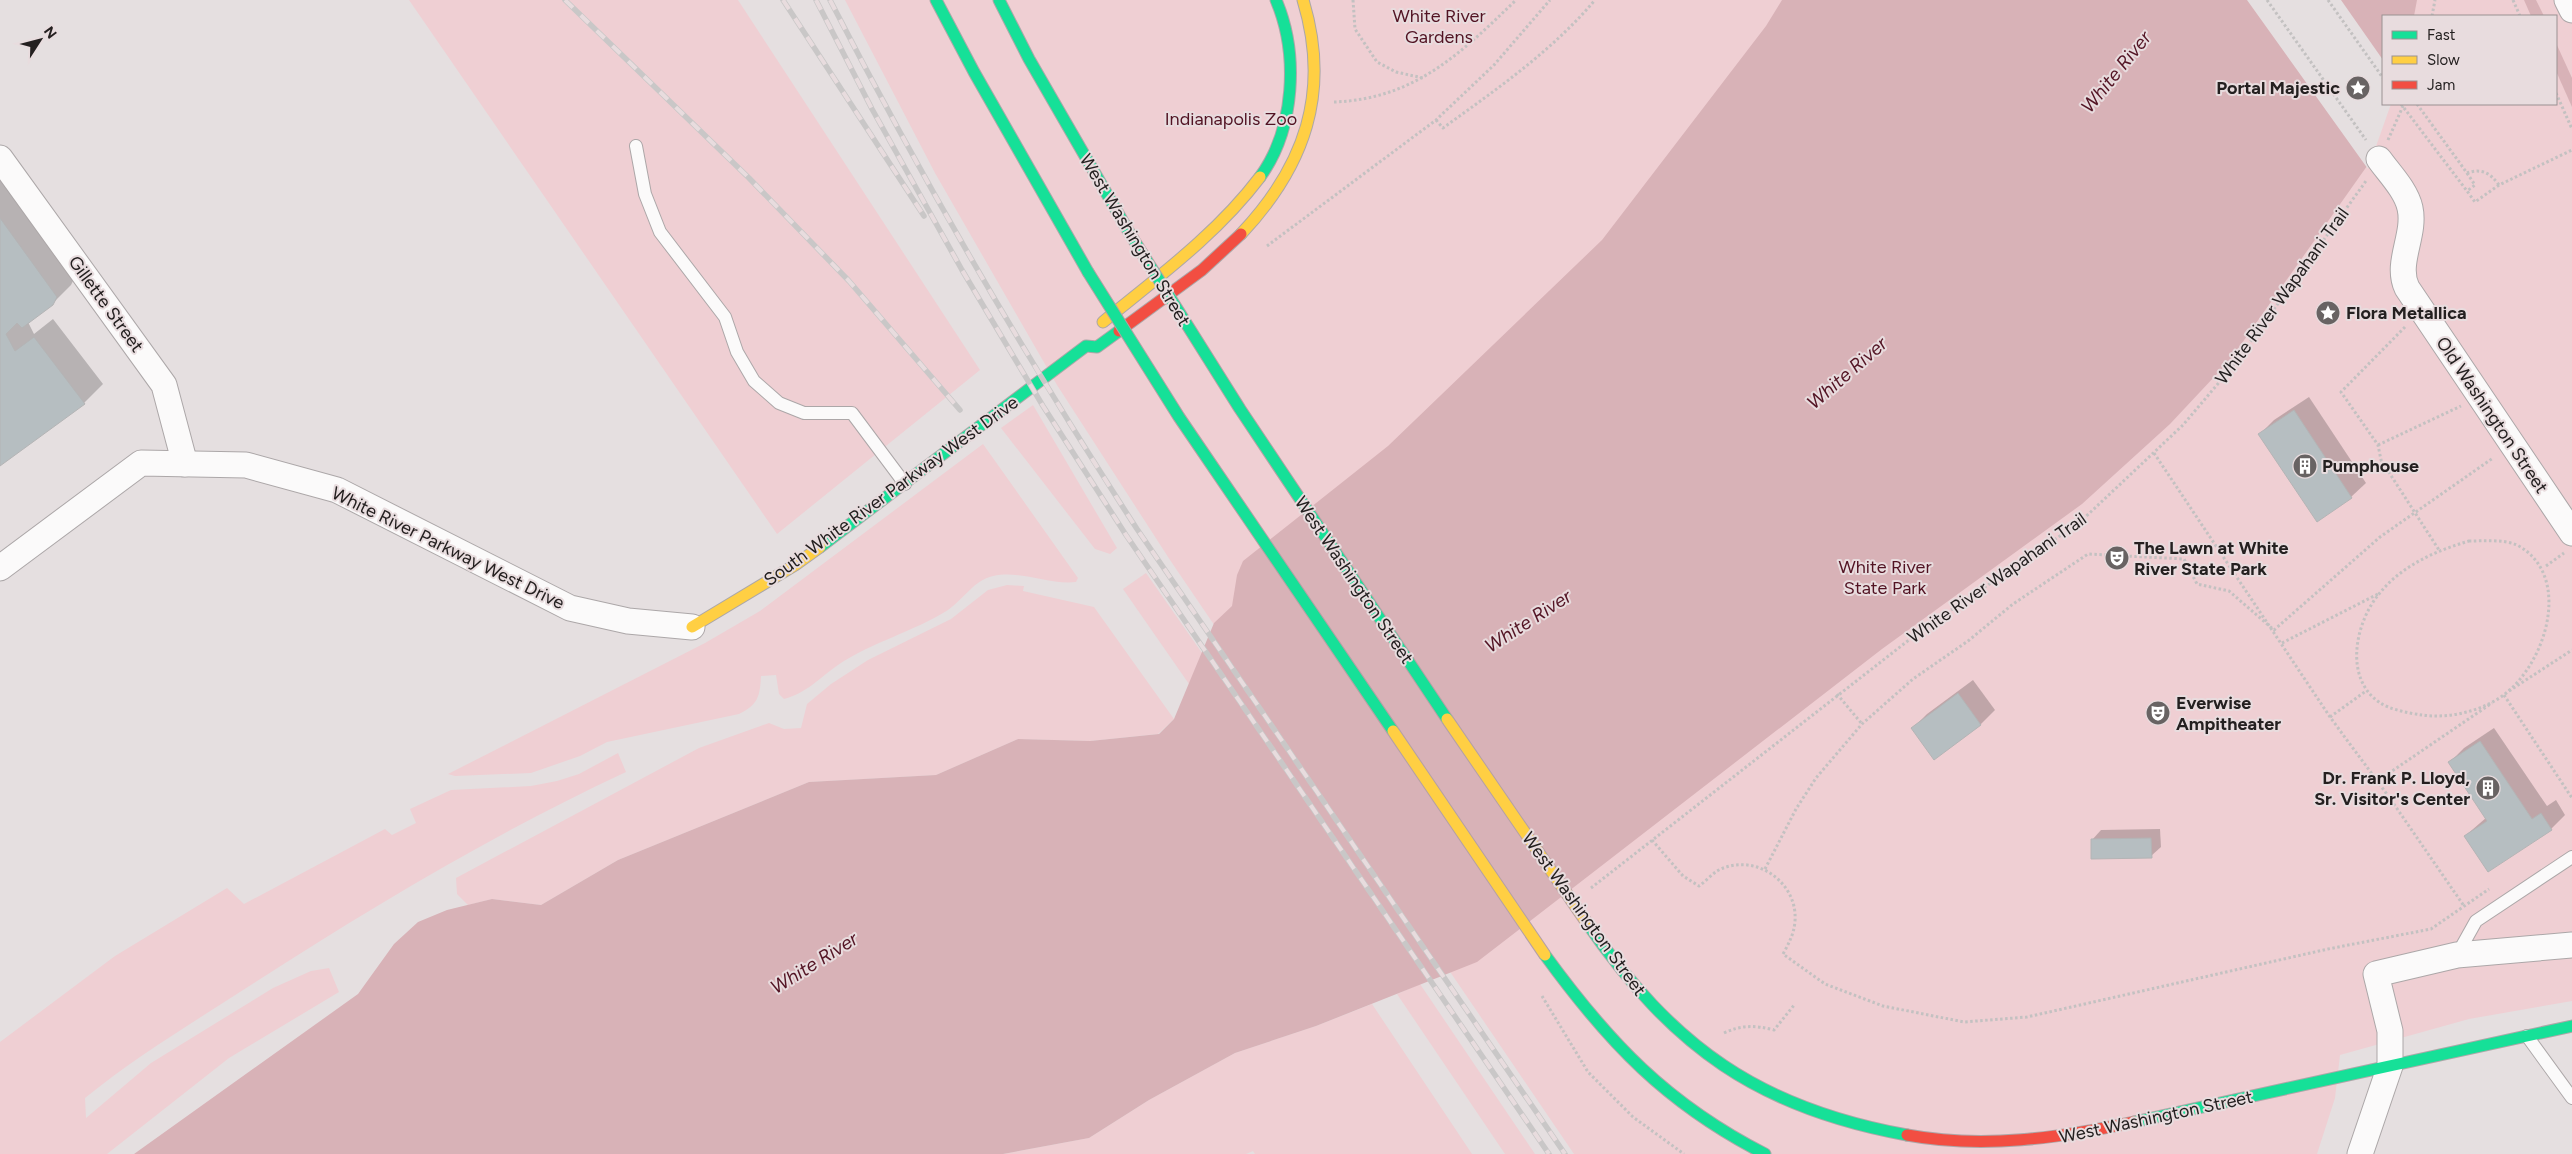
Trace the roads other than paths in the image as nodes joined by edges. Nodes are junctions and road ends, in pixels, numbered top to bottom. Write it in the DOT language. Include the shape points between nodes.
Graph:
graph roads {
  1 [pos="936,0"];
  2 [pos="999,0"];
  3 [pos="1276,0"];
  4 [pos="1303,0"];
  5 [pos="2567,0"];
  6 [pos="2572,10"];
  7 [pos="636,146"];
  8 [pos="0,158"];
  9 [pos="2379,159"];
  10 [pos="1089,337"];
  11 [pos="186,464"];
  12 [pos="905,484"];
  13 [pos="2569,543"];
  14 [pos="0,568"];
  15 [pos="692,627"];
  16 [pos="2572,857"];
  17 [pos="2572,945"];
  18 [pos="2457,955"];
  19 [pos="2570,1029"];
  20 [pos="2527,1036"];
  21 [pos="2390,1066"];
  22 [pos="2572,1098"];
  23 [pos="1765,1154"];
  24 [pos="2360,1154"];
  1 -- 23 [label="main road, bridge" via="1088,272 1184,425 1578,1003 1646,1076 1702,1119"];
  2 -- 21 [label="main road, West Washington Street, bridge" via="1029,59 1179,316 1294,492 1612,960 1683,1037 1758,1088 1833,1121 1894,1138 1968,1145 2032,1143"];
  3 -- 10 [label="main road, South White River Parkway West Drive" via="1286,32 1289,95 1282,134 1263,174 1213,228"];
  4 -- 10 [label="main road, South White River Parkway West Drive" via="1314,58 1312,104 1298,156 1278,195 1260,217 1194,276 1097,348"];
  5 -- 6 [label="street"];
  7 -- 12 [label="lane" via="645,194 660,232 725,317 737,352 754,381 779,403 804,413 852,413"];
  8 -- 11 [label="street, Gillette Street" via="164,385"];
  9 -- 13 [label="street, Old Washington Street" via="2405,194 2410,208 2411,230 2402,278 2512,444"];
  10 -- 12 [label="main road, South White River Parkway West Drive"];
  11 -- 14 [label="street, White River Parkway West Drive" via="141,463"];
  11 -- 15 [label="street, White River Parkway West Drive" via="246,465 337,490 570,608 628,621"];
  12 -- 15 [label="main road, South White River Parkway West Drive" via="795,565"];
  16 -- 18 [label="lane" via="2476,922"];
  17 -- 18 [label="street"];
  18 -- 21 [label="street" via="2376,974 2390,1031"];
  19 -- 20 [label="main road, West Washington Street"];
  20 -- 21 [label="main road, West Washington Street"];
  20 -- 22 [label="lane"];
  21 -- 24 [label="street"];
}
